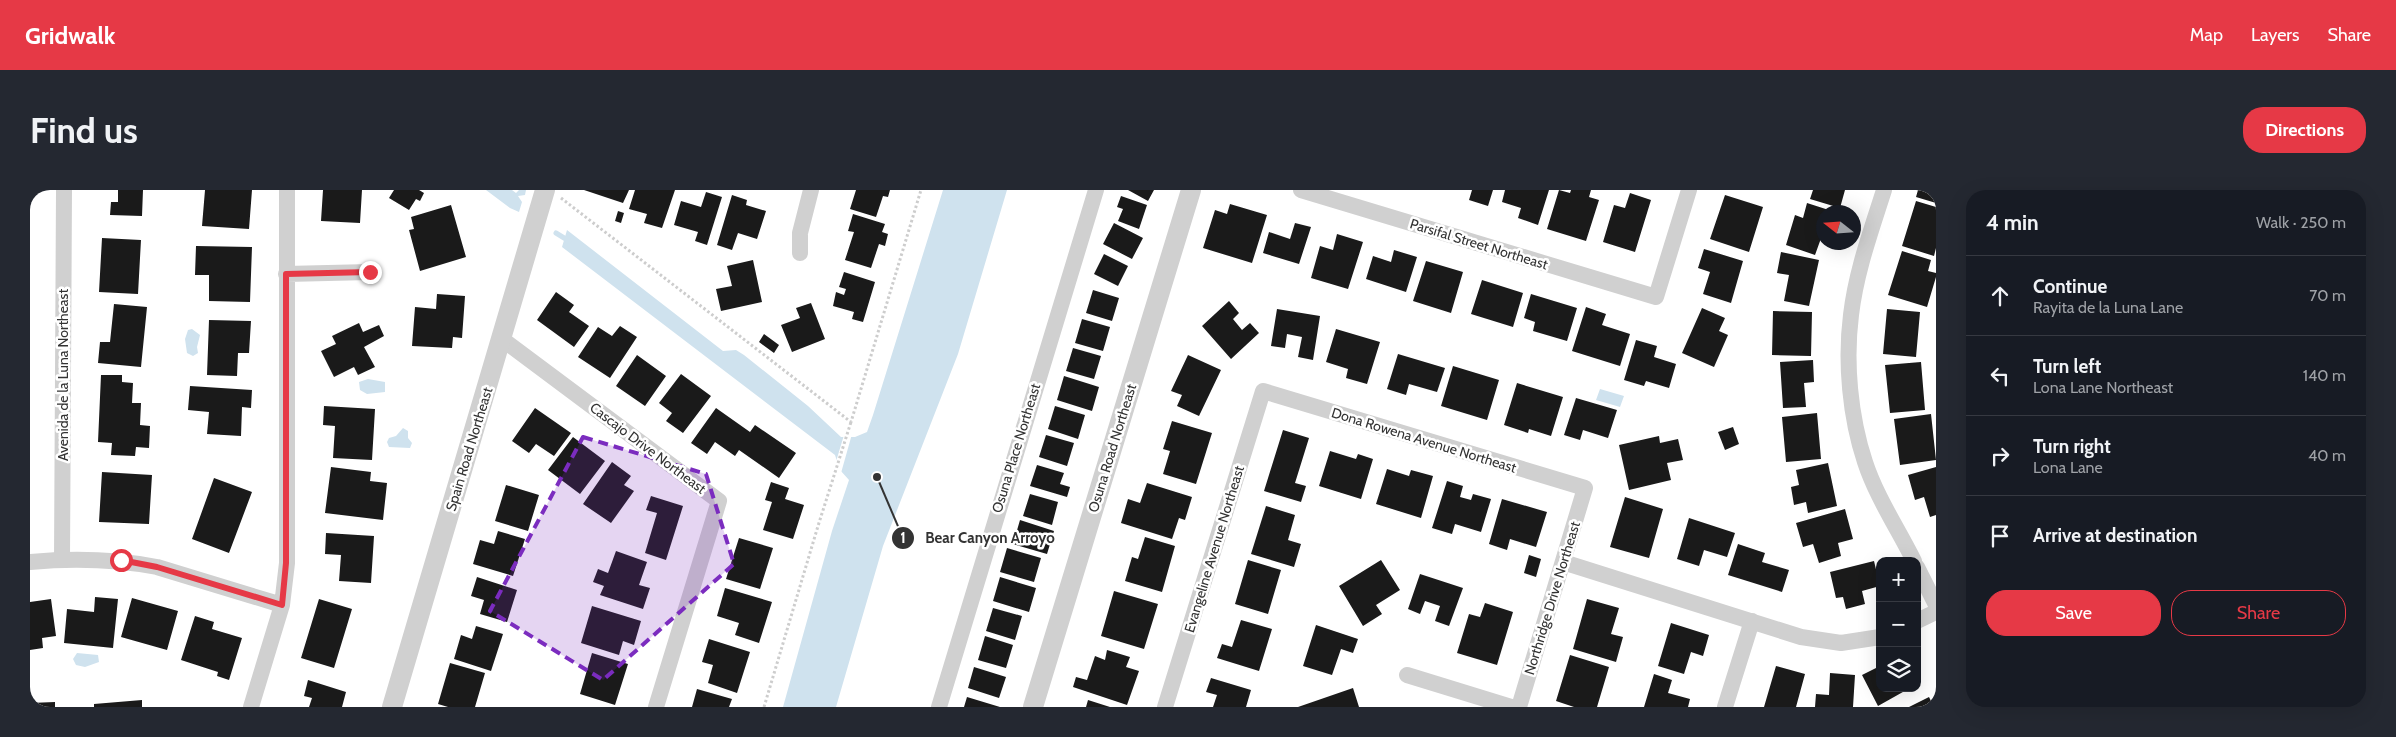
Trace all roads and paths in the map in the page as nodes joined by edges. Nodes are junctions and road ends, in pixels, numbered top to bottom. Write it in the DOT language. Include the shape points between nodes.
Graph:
graph roads {
  1 [pos="64,190"];
  2 [pos="287,190"];
  3 [pos="812,190"];
  4 [pos="921,190"];
  5 [pos="1096,190"];
  6 [pos="1191,190"];
  7 [pos="1301,190"];
  8 [pos="1689,190"];
  9 [pos="1884,190"];
  10 [pos="549,193"];
  11 [pos="800,254"];
  12 [pos="370,272"];
  13 [pos="286,274"];
  14 [pos="502,339"];
  15 [pos="1263,391"];
  16 [pos="851,422"];
  17 [pos="1585,488"];
  18 [pos="1912,557"];
  19 [pos="62,559"];
  20 [pos="30,562"];
  21 [pos="1563,562"];
  22 [pos="1921,575"];
  23 [pos="282,605"];
  24 [pos="1936,605"];
  25 [pos="1936,612"];
  26 [pos="1921,619"];
  27 [pos="1752,621"];
  28 [pos="1876,638"];
  29 [pos="1407,675"];
  30 [pos="251,707"];
  31 [pos="392,707"];
  32 [pos="656,707"];
  33 [pos="764,707"];
  34 [pos="939,707"];
  35 [pos="1033,707"];
  36 [pos="1165,707"];
  37 [pos="1511,707"];
  38 [pos="1519,707"];
  39 [pos="1725,707"];
  1 -- 19 [label="street, Avenida de la Luna Northeast"];
  2 -- 13 [label="street"];
  3 -- 11 [label="street" via="800,233"];
  4 -- 16 [label="path"];
  5 -- 34 [label="street, Osuna Place Northeast"];
  6 -- 35 [label="street, Osuna Road Northeast"];
  7 -- 8 [label="street, Parsifal Street Northeast" via="1656,297"];
  9 -- 18 [label="street" via="1858,280 1851,316 1849,369 1854,415 1865,463"];
  10 -- 14 [label="street, Spain Road Northeast" via="531,239"];
  10 -- 16 [label="path"];
  12 -- 13 [label="street"];
  13 -- 23 [label="street" via="286,563"];
  14 -- 31 [label="street, Spain Road Northeast"];
  14 -- 32 [label="street, Cascajo Drive Northeast" via="719,501"];
  15 -- 17 [label="street, Dona Rowena Avenue Northeast"];
  15 -- 36 [label="street, Evangeline Avenue Northeast"];
  16 -- 33 [label="path"];
  17 -- 21 [label="street, Northridge Drive Northeast"];
  19 -- 20 [label="street"];
  19 -- 23 [label="street" via="121,560 157,567"];
  21 -- 27 [label="street"];
  21 -- 38 [label="street, Northridge Drive Northeast"];
  22 -- 24 [label="street"];
  23 -- 30 [label="street"];
  25 -- 26 [label="street"];
  27 -- 28 [label="street" via="1801,637 1841,643"];
  27 -- 39 [label="street"];
  29 -- 37 [label="street"];
}
